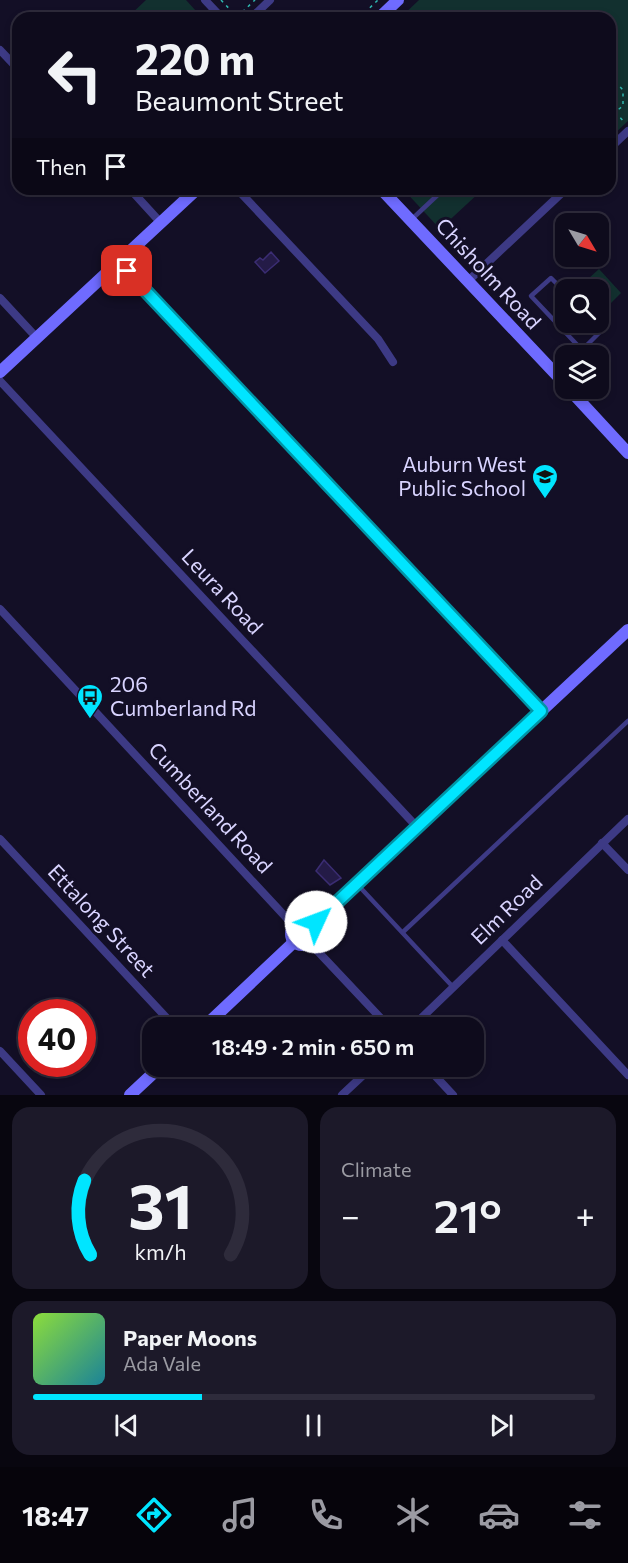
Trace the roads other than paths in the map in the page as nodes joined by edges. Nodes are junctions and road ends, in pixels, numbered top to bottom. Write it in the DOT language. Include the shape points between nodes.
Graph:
graph roads {
  1 [pos="205,0"];
  2 [pos="270,0"];
  3 [pos="398,0"];
  4 [pos="216,12"];
  5 [pos="257,12"];
  6 [pos="385,12"];
  7 [pos="0,50"];
  8 [pos="12,63"];
  9 [pos="628,131"];
  10 [pos="616,142"];
  11 [pos="135,195"];
  12 [pos="190,195"];
  13 [pos="243,195"];
  14 [pos="387,195"];
  15 [pos="438,195"];
  16 [pos="560,195"];
  17 [pos="411,220"];
  18 [pos="161,223"];
  19 [pos="119,262"];
  20 [pos="468,281"];
  21 [pos="555,282"];
  22 [pos="0,298"];
  23 [pos="555,324"];
  24 [pos="563,333"];
  25 [pos="599,333"];
  26 [pos="37,338"];
  27 [pos="573,345"];
  28 [pos="588,345"];
  29 [pos="393,362"];
  30 [pos="0,372"];
  31 [pos="555,374"];
  32 [pos="0,381"];
  33 [pos="581,399"];
  34 [pos="628,453"];
  35 [pos="0,609"];
  36 [pos="628,630"];
  37 [pos="541,711"];
  38 [pos="628,721"];
  39 [pos="628,819"];
  40 [pos="417,827"];
  41 [pos="0,839"];
  42 [pos="602,843"];
  43 [pos="628,870"];
  44 [pos="357,884"];
  45 [pos="294,926"];
  46 [pos="310,927"];
  47 [pos="403,932"];
  48 [pos="502,940"];
  49 [pos="294,942"];
  50 [pos="309,942"];
  51 [pos="453,987"];
  52 [pos="166,1017"];
  53 [pos="215,1017"];
  54 [pos="380,1017"];
  55 [pos="422,1017"];
  56 [pos="0,1051"];
  57 [pos="628,1075"];
  58 [pos="149,1077"];
  59 [pos="361,1077"];
  60 [pos="436,1077"];
  61 [pos="41,1095"];
  62 [pos="130,1095"];
  63 [pos="342,1095"];
  64 [pos="453,1095"];
  1 -- 4 [label="street"];
  2 -- 5 [label="street"];
  3 -- 6 [label="street"];
  7 -- 8 [label="street"];
  9 -- 10 [label="street"];
  11 -- 18 [label="street"];
  12 -- 18 [label="street"];
  13 -- 29 [label="street" via="378,339"];
  14 -- 17 [label="street, Chisholm Road"];
  15 -- 17 [label="lane"];
  16 -- 20 [label="street"];
  17 -- 20 [label="street, Chisholm Road"];
  18 -- 19 [label="street"];
  19 -- 26 [label="street"];
  19 -- 37 [label="street"];
  20 -- 31 [label="street, Chisholm Road"];
  21 -- 23 [label="lane" via="551,278 531,296"];
  22 -- 26 [label="street"];
  24 -- 27 [label="lane"];
  25 -- 28 [label="lane"];
  26 -- 30 [label="street"];
  32 -- 40 [label="street, Leura Road"];
  33 -- 34 [label="street, Chisholm Road"];
  35 -- 45 [label="street, Cumberland Road"];
  36 -- 37 [label="street"];
  37 -- 40 [label="street"];
  38 -- 47 [label="lane"];
  39 -- 42 [label="street, Elm Road"];
  40 -- 44 [label="street"];
  41 -- 52 [label="street, Ettalong Street"];
  42 -- 43 [label="street"];
  42 -- 48 [label="street, Elm Road"];
  44 -- 46 [label="street"];
  44 -- 47 [label="lane"];
  45 -- 46 [label="street" via="301,923"];
  45 -- 49 [label="street"];
  46 -- 50 [label="street" via="313,936"];
  47 -- 51 [label="lane"];
  48 -- 51 [label="street, Elm Road"];
  48 -- 57 [label="street"];
  49 -- 50 [label="street"];
  49 -- 53 [label="street"];
  50 -- 54 [label="street"];
  51 -- 55 [label="street, Elm Road"];
  56 -- 61 [label="street"];
  58 -- 62 [label="street"];
  59 -- 63 [label="street"];
  60 -- 64 [label="street"];
}
